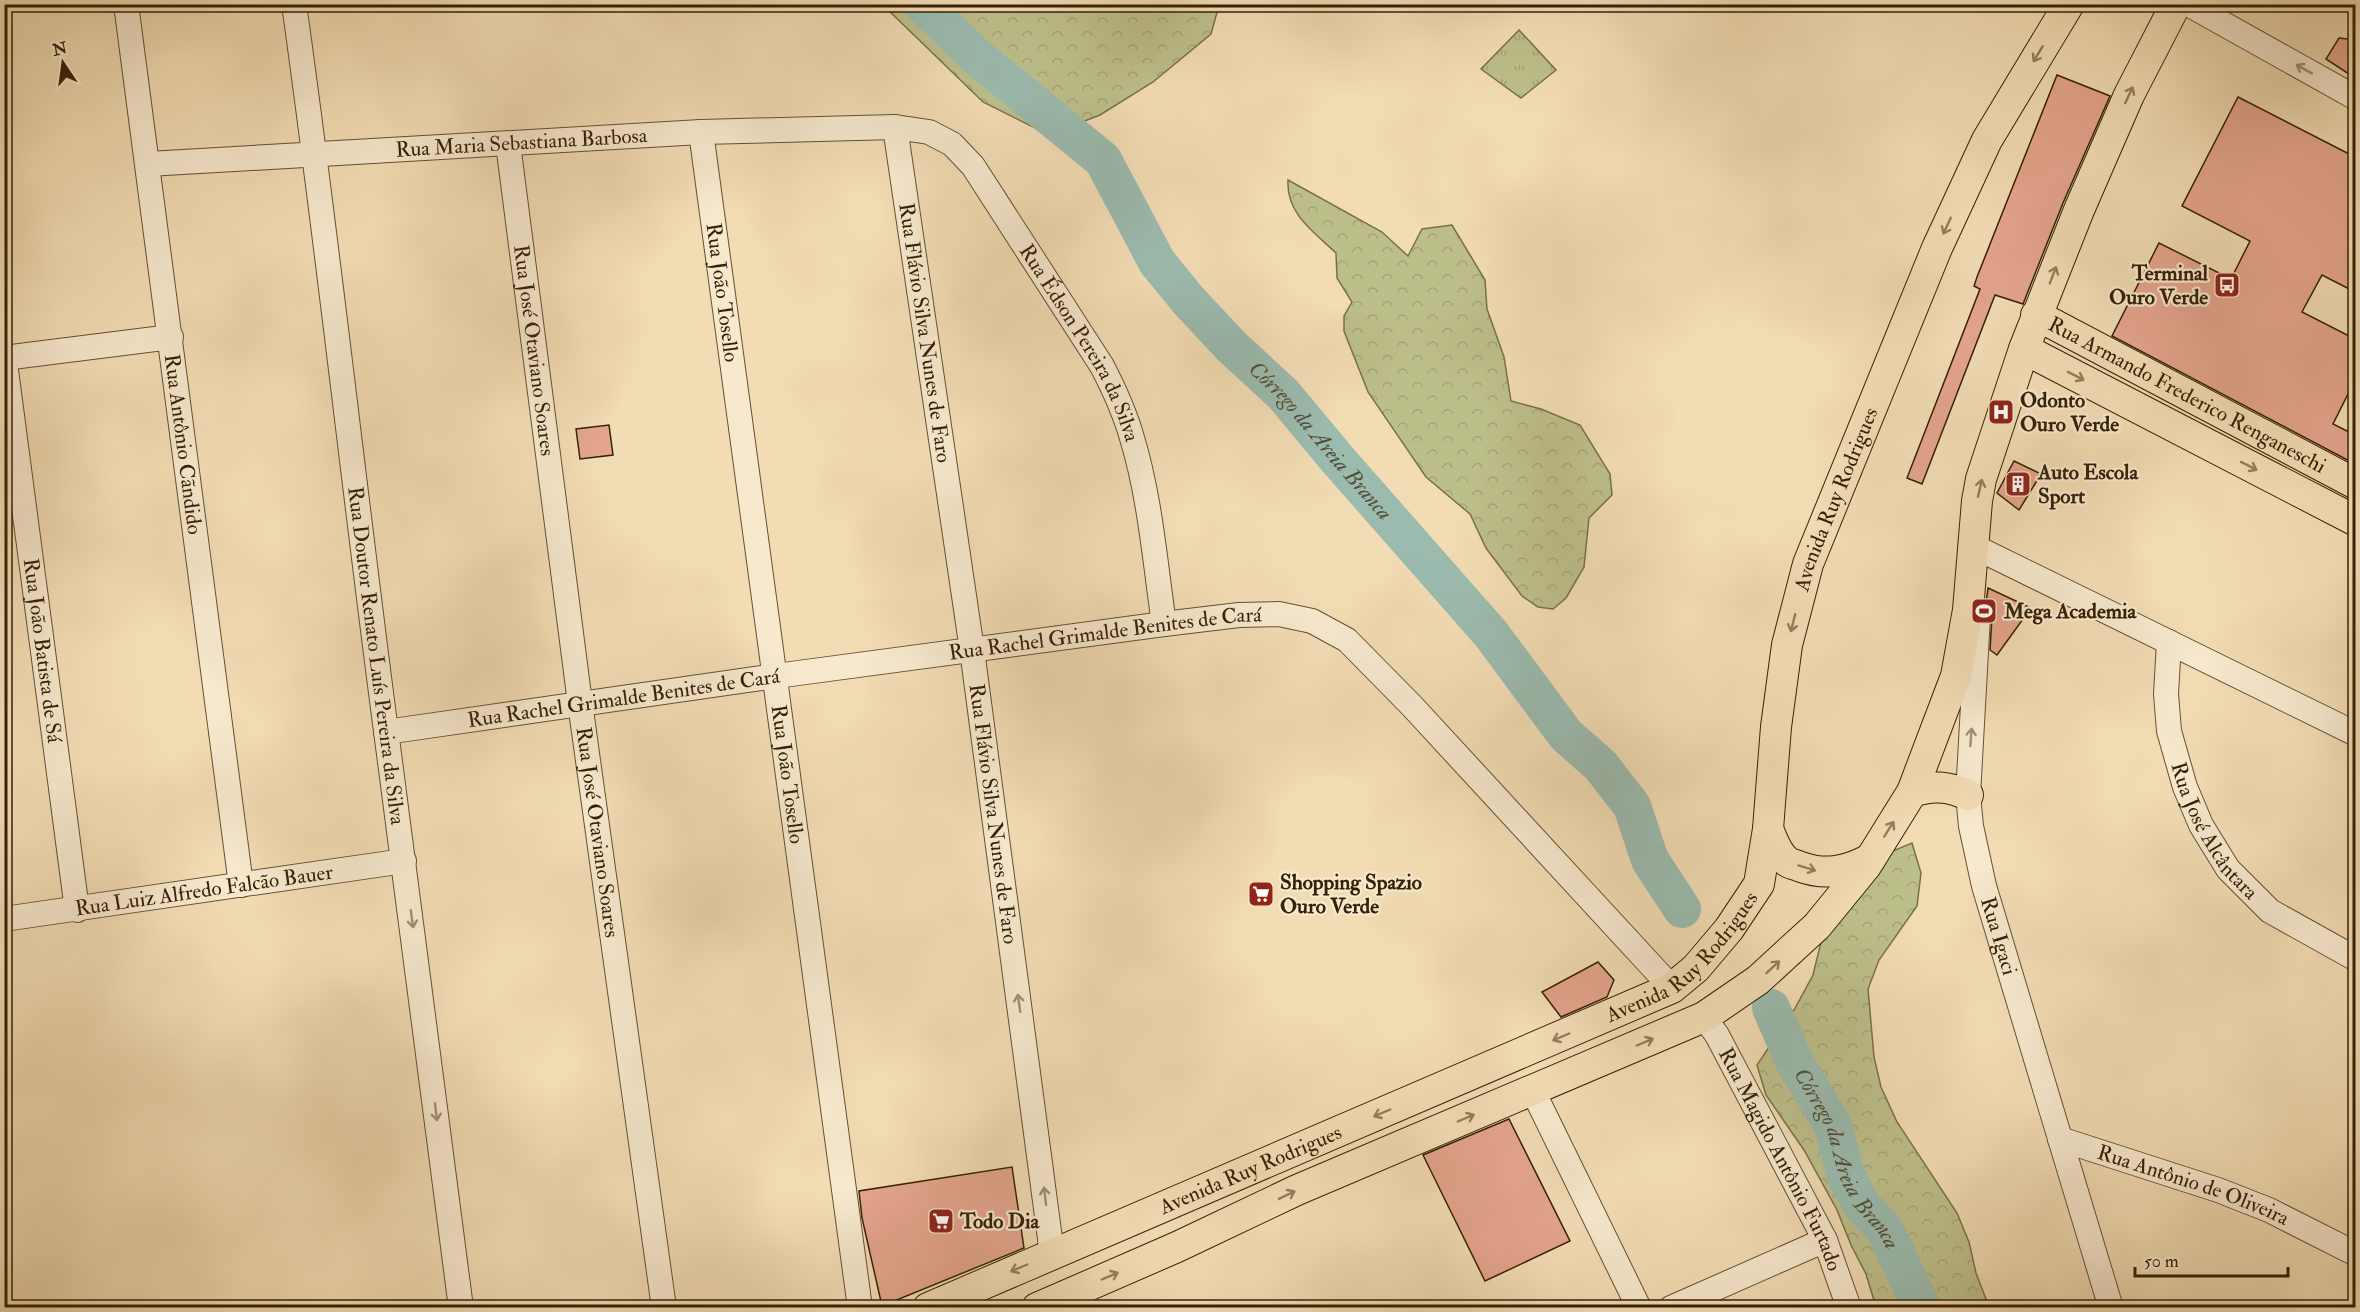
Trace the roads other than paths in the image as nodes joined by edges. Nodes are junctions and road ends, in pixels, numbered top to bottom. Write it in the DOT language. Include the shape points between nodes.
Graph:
graph roads {
  1 [pos="126,4"];
  2 [pos="294,4"];
  3 [pos="2069,4"];
  4 [pos="2176,4"];
  5 [pos="2188,4"];
  6 [pos="2355,98"];
  7 [pos="895,127"];
  8 [pos="701,132"];
  9 [pos="508,144"];
  10 [pos="315,155"];
  11 [pos="148,164"];
  12 [pos="2036,315"];
  13 [pos="171,337"];
  14 [pos="2024,349"];
  15 [pos="5,357"];
  16 [pos="2346,479"];
  17 [pos="2355,521"];
  18 [pos="1977,548"];
  19 [pos="1164,624"];
  20 [pos="2169,642"];
  21 [pos="972,650"];
  22 [pos="776,676"];
  23 [pos="580,703"];
  24 [pos="386,732"];
  25 [pos="2355,734"];
  26 [pos="1912,792"];
  27 [pos="1968,795"];
  28 [pos="1768,830"];
  29 [pos="1870,859"];
  30 [pos="404,861"];
  31 [pos="241,885"];
  32 [pos="77,910"];
  33 [pos="4,919"];
  34 [pos="2355,959"];
  35 [pos="1672,988"];
  36 [pos="1704,1017"];
  37 [pos="1532,1089"];
  38 [pos="2060,1139"];
  39 [pos="1825,1240"];
  40 [pos="1052,1254"];
  41 [pos="2355,1254"];
  42 [pos="1050,1305"];
  43 [pos="460,1308"];
  44 [pos="664,1308"];
  45 [pos="860,1308"];
  46 [pos="928,1308"];
  47 [pos="1639,1308"];
  48 [pos="1671,1308"];
  49 [pos="1849,1308"];
  50 [pos="2111,1308"];
  1 -- 11 [label="street, Rua Antônio Cãndido"];
  2 -- 10 [label="street, Rua Doutor Renato Luís Pereira da Silva"];
  3 -- 28 [label="main road, Avenida Ruy Rodrigues, one-way" via="1987,140 1937,248 1808,564 1787,645"];
  12 -- 4 [label="main road, Avenida Ruy Rodrigues, one-way" via="2129,95"];
  6 -- 5 [label="street, one-way"];
  7 -- 8 [label="street, Rua Maria Sebastiana Barbosa"];
  7 -- 19 [label="street, Rua Édson Pereira da Silva" via="929,132 952,144 973,166 1102,366 1132,438"];
  7 -- 21 [label="street, Rua Flávio Silva Nunes de Faro"];
  8 -- 9 [label="street, Rua Maria Sebastiana Barbosa"];
  8 -- 22 [label="street, Rua João Tosello"];
  9 -- 10 [label="street, Rua Maria Sebastiana Barbosa"];
  9 -- 23 [label="street, Rua José Otaviano Soares"];
  10 -- 11 [label="street, Rua Maria Sebastiana Barbosa"];
  10 -- 24 [label="street, Rua Doutor Renato Luís Pereira da Silva"];
  11 -- 13 [label="street, Rua Antônio Cãndido"];
  12 -- 14 [label="main road, Avenida Ruy Rodrigues"];
  12 -- 16 [label="main road, Rua Armando Frederico Renganeschi"];
  13 -- 15 [label="street"];
  13 -- 31 [label="street, Rua Antônio Cãndido"];
  14 -- 17 [label="main road, Rua Armando Frederico Renganeschi, one-way"];
  18 -- 14 [label="main road, Avenida Ruy Rodrigues, one-way" via="1981,479"];
  15 -- 32 [label="street, Rua João Batista de Sá"];
  18 -- 20 [label="street"];
  18 -- 26 [label="main road, Avenida Ruy Rodrigues" via="1956,676"];
  27 -- 18 [label="street, Rua Igaci, one-way"];
  19 -- 21 [label="street, Rua Rachel Grimalde Benites de Cará"];
  19 -- 35 [label="street, Rua Rachel Grimalde Benites de Cará" via="1279,614 1312,621 1347,640"];
  20 -- 25 [label="street"];
  20 -- 34 [label="street, Rua José Alcântara" via="2169,731 2201,825 2228,869 2270,911"];
  21 -- 22 [label="street, Rua Rachel Grimalde Benites de Cará"];
  40 -- 21 [label="street, Rua Flávio Silva Nunes de Faro, one-way"];
  22 -- 23 [label="street, Rua Rachel Grimalde Benites de Cará"];
  22 -- 45 [label="street, Rua João Tosello"];
  23 -- 24 [label="street, Rua Rachel Grimalde Benites de Cará"];
  23 -- 44 [label="street, Rua José Otaviano Soares"];
  24 -- 30 [label="street, Rua Doutor Renato Luís Pereira da Silva"];
  26 -- 27 [label="main road" via="1946,787"];
  29 -- 26 [label="main road, Avenida Ruy Rodrigues, one-way"];
  27 -- 38 [label="street, Rua Igaci" via="1984,886"];
  28 -- 29 [label="main road, one-way" via="1787,862 1814,871 1835,872"];
  28 -- 35 [label="main road, Avenida Ruy Rodrigues" via="1759,884 1729,929 1696,968"];
  36 -- 29 [label="main road, Avenida Ruy Rodrigues, one-way" via="1758,980 1817,926"];
  30 -- 31 [label="street, Rua Luiz Alfredo Falcão Bauer"];
  30 -- 43 [label="street, Rua Doutor Renato Luís Pereira da Silva, one-way"];
  31 -- 32 [label="street, Rua Luiz Alfredo Falcão Bauer"];
  32 -- 33 [label="street, Rua Luiz Alfredo Falcão Bauer"];
  35 -- 36 [label="main road" via="1686,1009"];
  35 -- 40 [label="main road, Avenida Ruy Rodrigues, one-way"];
  37 -- 36 [label="main road, Avenida Ruy Rodrigues, one-way"];
  36 -- 39 [label="street, Rua Magido Antônio Furtado"];
  42 -- 37 [label="main road, Avenida Ruy Rodrigues, one-way" via="1297,1190"];
  37 -- 47 [label="street"];
  38 -- 41 [label="street, Rua Antônio de Oliveira" via="2218,1190 2269,1210"];
  38 -- 50 [label="street, Rua Igaci"];
  39 -- 48 [label="street"];
  39 -- 49 [label="street, Rua Magido Antônio Furtado"];
  40 -- 42 [label="main road"];
  40 -- 46 [label="main road, Avenida Ruy Rodrigues, one-way"];
}
